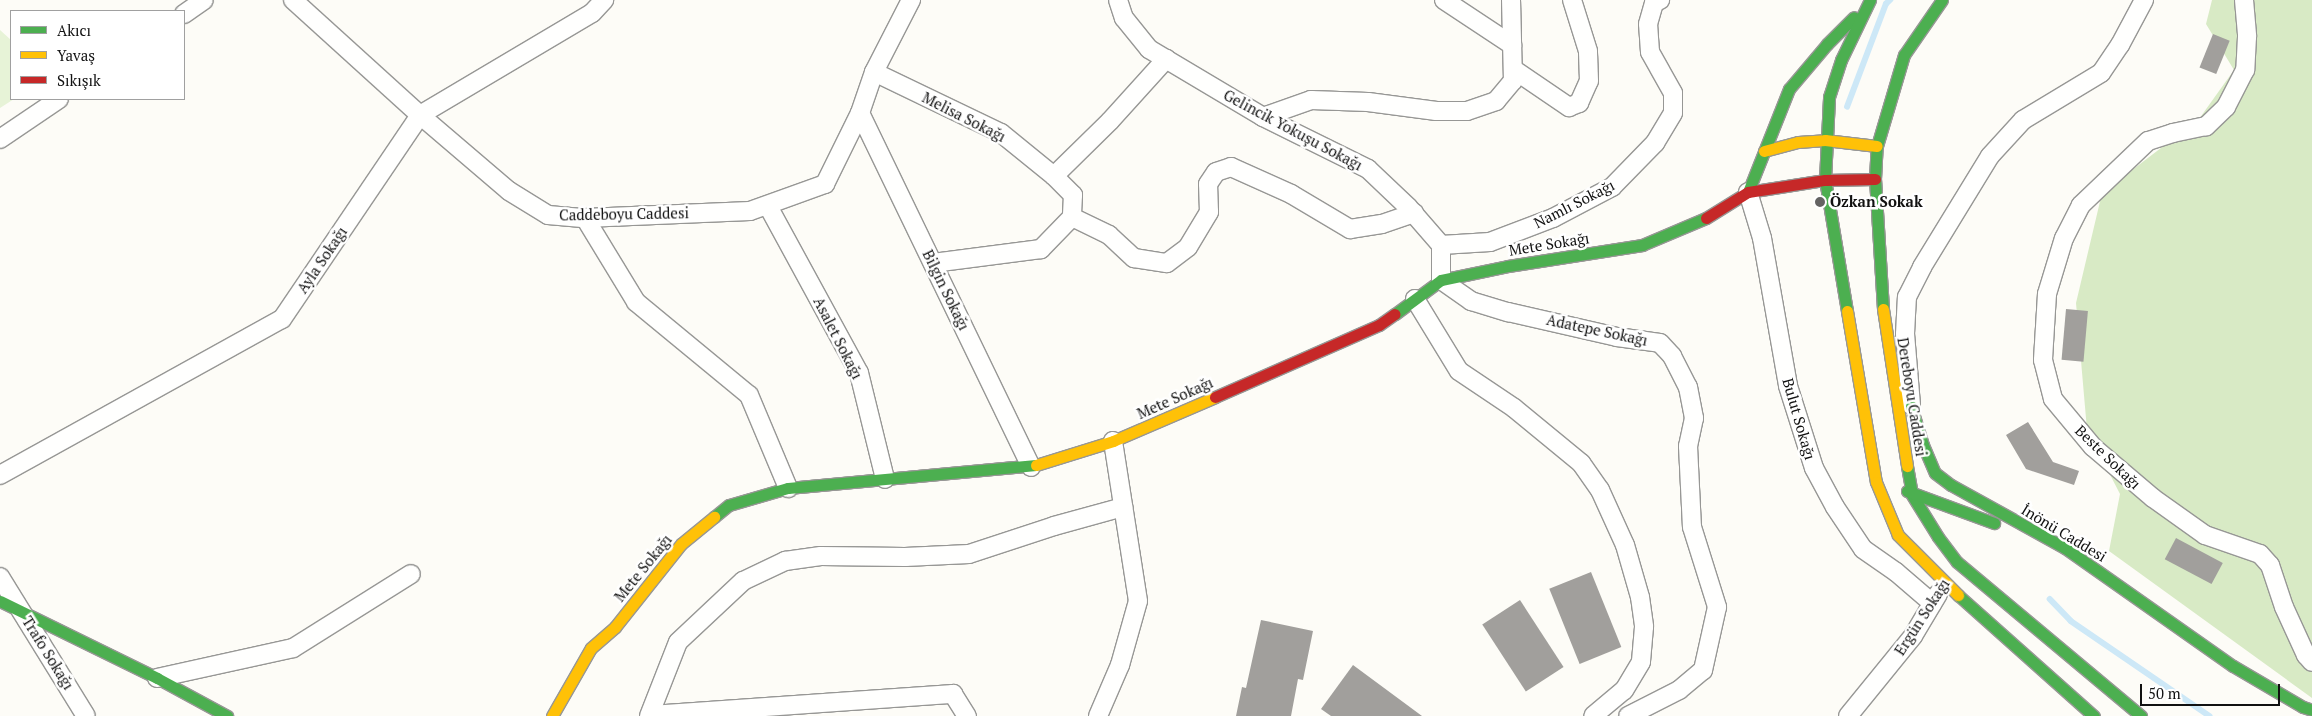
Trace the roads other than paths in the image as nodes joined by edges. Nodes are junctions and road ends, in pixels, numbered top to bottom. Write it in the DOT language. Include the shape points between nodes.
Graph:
graph roads {
  1 [pos="204,0"];
  2 [pos="293,0"];
  3 [pos="604,0"];
  4 [pos="911,0"];
  5 [pos="1118,0"];
  6 [pos="1444,0"];
  7 [pos="1511,0"];
  8 [pos="1572,0"];
  9 [pos="1660,0"];
  10 [pos="1942,0"];
  11 [pos="2144,0"];
  12 [pos="2244,0"];
  13 [pos="1869,1"];
  14 [pos="185,13"];
  15 [pos="1512,45"];
  16 [pos="1166,59"];
  17 [pos="1513,69"];
  18 [pos="874,72"];
  19 [pos="58,100"];
  20 [pos="860,113"];
  21 [pos="420,115"];
  22 [pos="1263,117"];
  23 [pos="0,139"];
  24 [pos="1825,140"];
  25 [pos="1877,146"];
  26 [pos="1764,151"];
  27 [pos="1054,176"];
  28 [pos="1875,179"];
  29 [pos="1825,180"];
  30 [pos="1748,192"];
  31 [pos="768,206"];
  32 [pos="1414,213"];
  33 [pos="1072,216"];
  34 [pos="585,218"];
  35 [pos="1441,245"];
  36 [pos="933,263"];
  37 [pos="1441,280"];
  38 [pos="1416,299"];
  39 [pos="1884,318"];
  40 [pos="1911,405"];
  41 [pos="1113,441"];
  42 [pos="1873,466"];
  43 [pos="1031,467"];
  44 [pos="0,475"];
  45 [pos="885,479"];
  46 [pos="788,488"];
  47 [pos="1912,494"];
  48 [pos="1123,507"];
  49 [pos="1987,520"];
  50 [pos="1966,524"];
  51 [pos="1953,538"];
  52 [pos="2065,548"];
  53 [pos="1957,562"];
  54 [pos="411,574"];
  55 [pos="0,577"];
  56 [pos="1945,584"];
  57 [pos="0,601"];
  58 [pos="1932,603"];
  59 [pos="20,609"];
  60 [pos="2312,662"];
  61 [pos="157,678"];
  62 [pos="2312,710"];
  63 [pos="650,715"];
  64 [pos="86,716"];
  65 [pos="227,716"];
  66 [pos="552,716"];
  67 [pos="967,716"];
  68 [pos="1098,716"];
  69 [pos="1593,716"];
  70 [pos="1628,716"];
  71 [pos="1848,716"];
  72 [pos="2094,716"];
  73 [pos="2141,716"];
  1 -- 14 [label="street"];
  2 -- 21 [label="street, Caddeboyu Caddesi"];
  3 -- 21 [label="street, Ayla Sokağı" via="592,13"];
  4 -- 18 [label="street, Caddeboyu Caddesi"];
  5 -- 16 [label="street, Gelincik Yokuşu Sokağı" via="1124,18 1149,49"];
  6 -- 15 [label="street"];
  7 -- 15 [label="street"];
  8 -- 17 [label="street" via="1588,51 1589,81 1580,103 1569,107"];
  9 -- 35 [label="street, Namlı Sokağı" via="1654,3 1648,24 1650,52 1673,93 1673,113 1655,143 1612,187 1553,218 1490,242"];
  10 -- 25 [label="main road, Dereboyu Caddesi" via="1904,55"];
  11 -- 40 [label="street" via="2101,73 2023,120 1990,156 1922,267 1907,297 1905,334"];
  12 -- 60 [label="street, Beste Sokağı" via="2245,70 2226,107 2206,126 2148,141 2081,205 2064,238 2047,294 2043,360 2053,399 2093,447 2153,498 2205,535 2260,554 2270,565 2284,606"];
  13 -- 24 [label="main road" via="1841,60 1829,97"];
  13 -- 26 [label="main road" via="1789,89"];
  15 -- 17 [label="street"];
  16 -- 22 [label="street, Gelincik Yokuşu Sokağı"];
  16 -- 27 [label="street"];
  17 -- 22 [label="street" via="1514,81 1496,101 1467,111 1311,100"];
  18 -- 20 [label="street, Caddeboyu Caddesi"];
  18 -- 27 [label="street, Melisa Sokağı" via="1001,133"];
  19 -- 23 [label="street"];
  20 -- 31 [label="street, Caddeboyu Caddesi" via="825,184"];
  20 -- 36 [label="street, Bilgin Sokağı"];
  21 -- 34 [label="street, Caddeboyu Caddesi" via="517,196 548,215"];
  21 -- 44 [label="street, Ayla Sokağı" via="282,319"];
  22 -- 32 [label="street, Gelincik Yokuşu Sokağı" via="1368,170"];
  24 -- 25 [label="main road"];
  24 -- 26 [label="main road" via="1798,142"];
  24 -- 29 [label="main road"];
  25 -- 28 [label="main road, Dereboyu Caddesi"];
  26 -- 30 [label="main road"];
  27 -- 33 [label="street, Melisa Sokağı" via="1073,195"];
  28 -- 29 [label="main road, Mete Sokağı"];
  28 -- 39 [label="main road, Dereboyu Caddesi"];
  29 -- 30 [label="main road, Mete Sokağı"];
  29 -- 42 [label="main road"];
  30 -- 37 [label="main road, Mete Sokağı" via="1702,221 1642,245"];
  30 -- 58 [label="street, Bulut Sokağı" via="1762,238 1788,386 1814,468 1863,549"];
  31 -- 34 [label="street, Caddeboyu Caddesi" via="750,211"];
  31 -- 45 [label="street, Asalet Sokağı" via="860,373"];
  32 -- 33 [label="street" via="1382,224 1350,229 1290,194 1231,167 1216,172 1208,184 1209,212 1188,246 1167,263 1134,258 1109,235"];
  32 -- 35 [label="street, Gelincik Yokuşu Sokağı"];
  33 -- 36 [label="street" via="1041,249"];
  34 -- 46 [label="street" via="636,302 749,395"];
  35 -- 37 [label="street"];
  36 -- 43 [label="street, Bilgin Sokağı"];
  37 -- 38 [label="main road, Mete Sokağı"];
  37 -- 70 [label="street, Adatepe Sokağı" via="1471,301 1508,312 1617,337 1660,343 1672,356 1688,387 1694,418 1688,446 1692,526 1717,607 1713,631 1703,670 1680,690"];
  38 -- 41 [label="main road, Mete Sokağı" via="1379,325"];
  38 -- 69 [label="street" via="1459,371 1514,408 1581,463 1600,490 1625,544 1640,596 1644,627 1641,662 1624,690"];
  39 -- 40 [label="main road, İnönü Caddesi"];
  39 -- 47 [label="main road, Dereboyu Caddesi"];
  40 -- 52 [label="main road, İnönü Caddesi" via="1935,473 1951,486"];
  41 -- 43 [label="main road, Mete Sokağı"];
  41 -- 48 [label="street"];
  42 -- 47 [label="main road"];
  42 -- 56 [label="main road" via="1876,482 1898,535"];
  43 -- 45 [label="main road, Mete Sokağı"];
  45 -- 46 [label="main road, Mete Sokağı"];
  46 -- 66 [label="main road, Mete Sokağı" via="729,504 682,544 615,627 591,648"];
  47 -- 49 [label="main road"];
  47 -- 53 [label="main road, Dereboyu Caddesi"];
  48 -- 63 [label="street" via="969,554 821,556 785,561 743,580 678,642"];
  48 -- 68 [label="street" via="1138,601 1120,665"];
  49 -- 50 [label="main road"];
  49 -- 52 [label="main road"];
  51 -- 53 [label="main road"];
  52 -- 62 [label="main road, İnönü Caddesi" via="2233,666"];
  53 -- 56 [label="street, Ergün Sokağı"];
  53 -- 73 [label="main road, Dereboyu Caddesi"];
  54 -- 61 [label="street" via="293,648"];
  55 -- 59 [label="street"];
  56 -- 58 [label="street, Ergün Sokağı"];
  56 -- 72 [label="main road"];
  57 -- 59 [label="main road, Trafo Sokağı"];
  58 -- 71 [label="street, Ergün Sokağı" via="1913,636"];
  59 -- 61 [label="main road"];
  59 -- 64 [label="street, Trafo Sokağı"];
  61 -- 65 [label="main road"];
  63 -- 67 [label="street" via="953,694"];
}
